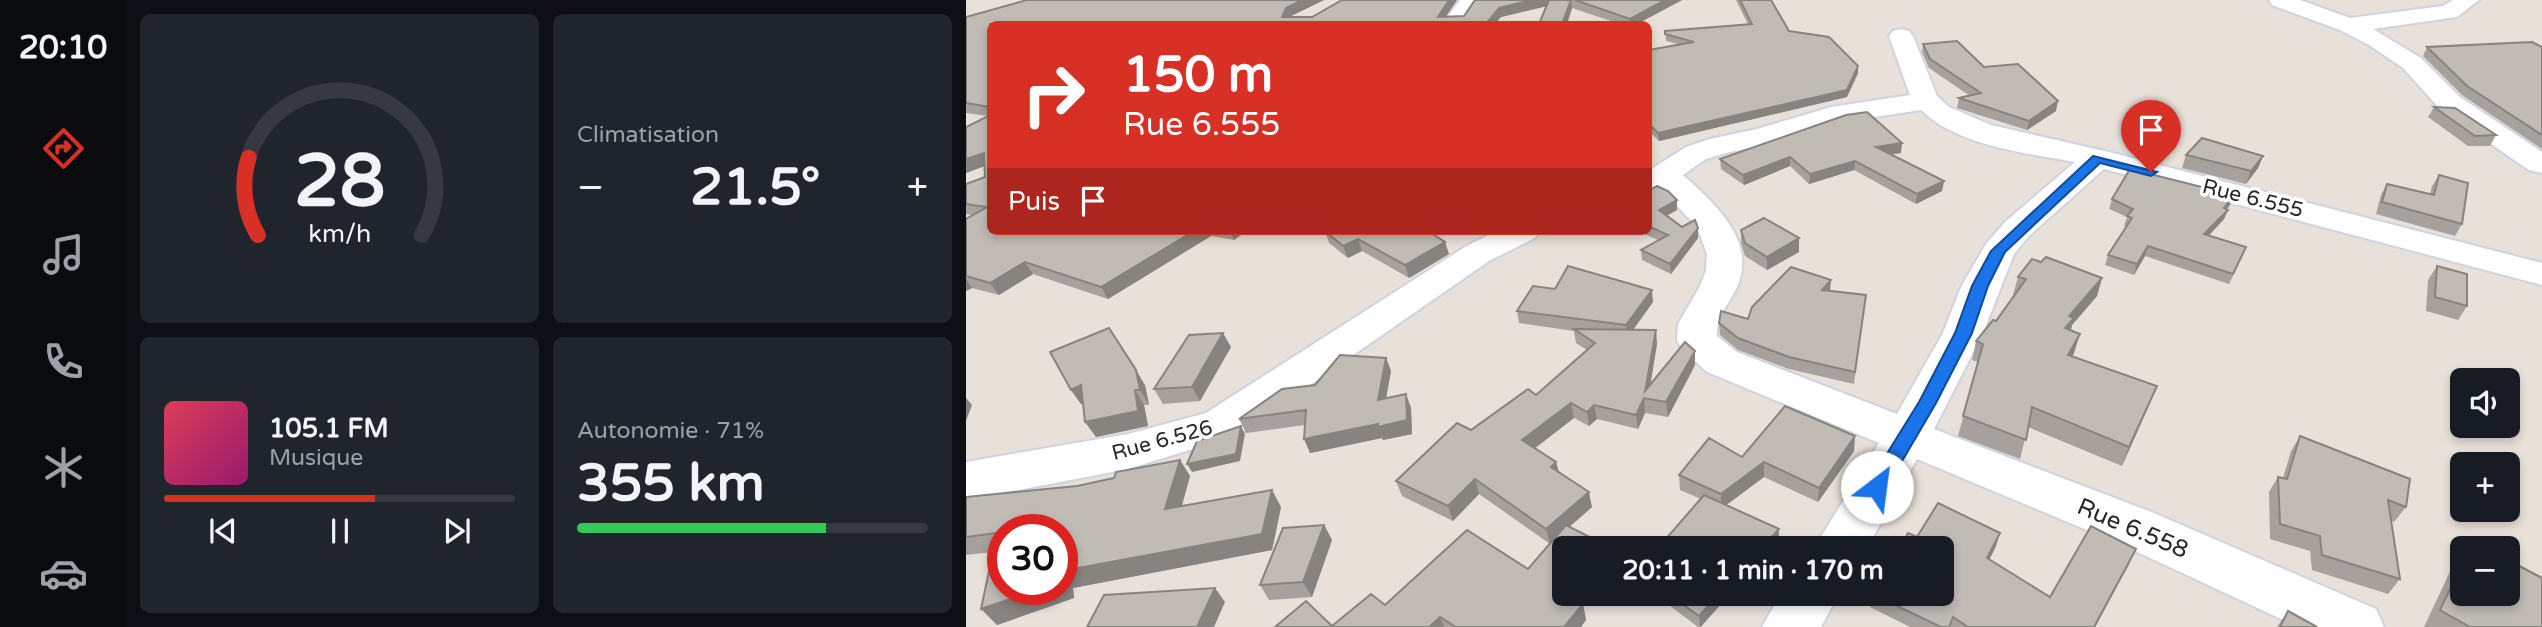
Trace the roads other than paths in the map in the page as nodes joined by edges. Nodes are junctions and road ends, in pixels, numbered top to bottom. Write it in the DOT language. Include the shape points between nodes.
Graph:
graph roads {
  1 [pos="1471,0"];
  2 [pos="2280,0"];
  3 [pos="2468,0"];
  4 [pos="1455,21"];
  5 [pos="2348,25"];
  6 [pos="1901,36"];
  7 [pos="1927,101"];
  8 [pos="2098,158"];
  9 [pos="2541,161"];
  10 [pos="1657,180"];
  11 [pos="1514,235"];
  12 [pos="2542,274"];
  13 [pos="1907,433"];
  14 [pos="966,481"];
  15 [pos="1847,536"];
  16 [pos="1804,606"];
  17 [pos="1790,627"];
  18 [pos="2356,627"];
  1 -- 4 [label="street"];
  2 -- 5 [label="street"];
  3 -- 5 [label="street" via="2449,12"];
  5 -- 9 [label="street" via="2412,63 2450,103"];
  6 -- 7 [label="street"];
  7 -- 8 [label="street, Rue 6.555" via="1946,118 1978,131"];
  7 -- 10 [label="street" via="1831,115 1720,145 1696,153"];
  8 -- 12 [label="street, Rue 6.555"];
  8 -- 13 [label="street" via="1998,251 1963,333"];
  10 -- 13 [label="street, Rue 6.558" via="1709,216 1723,240 1727,261 1720,286 1696,321 1697,341 1722,362"];
  11 -- 14 [label="street, Rue 6.526" via="1477,254 1222,424 1123,454"];
  13 -- 15 [label="street"];
  13 -- 18 [label="street, Rue 6.558" via="2136,528"];
  16 -- 17 [label="street"];
}
